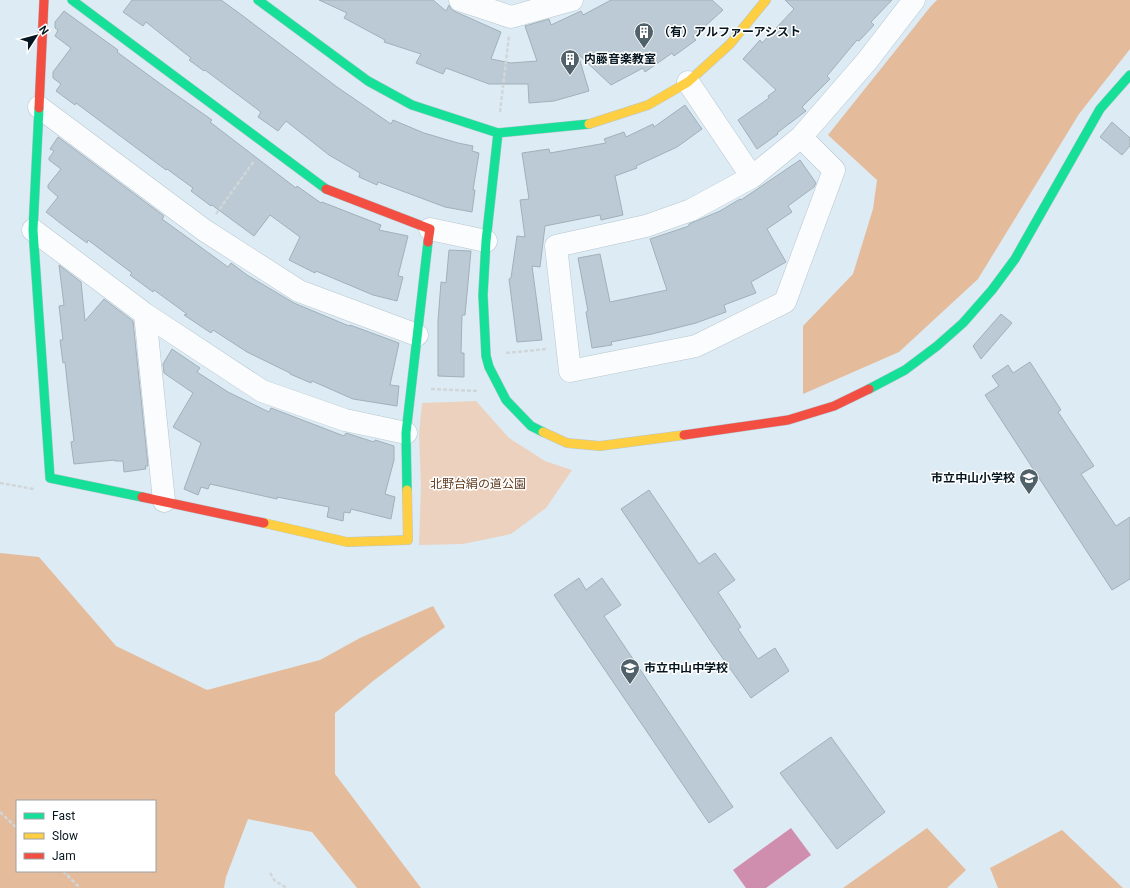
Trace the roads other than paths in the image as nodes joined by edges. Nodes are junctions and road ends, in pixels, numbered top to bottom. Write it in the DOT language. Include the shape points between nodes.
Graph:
graph roads {
  1 [pos="44,0"];
  2 [pos="72,0"];
  3 [pos="258,0"];
  4 [pos="460,0"];
  5 [pos="572,0"];
  6 [pos="766,0"];
  7 [pos="914,0"];
  8 [pos="1130,75"];
  9 [pos="688,82"];
  10 [pos="39,107"];
  11 [pos="498,133"];
  12 [pos="801,137"];
  13 [pos="752,177"];
  14 [pos="430,229"];
  15 [pos="33,230"];
  16 [pos="486,241"];
  17 [pos="145,314"];
  18 [pos="417,335"];
  19 [pos="406,433"];
  20 [pos="164,501"];
  1 -- 10 [label="street"];
  2 -- 14 [label="street" via="326,190"];
  3 -- 11 [label="street" via="368,81 412,105"];
  4 -- 5 [label="street" via="511,17"];
  6 -- 9 [label="street" via="730,44"];
  7 -- 12 [label="street" via="867,61"];
  8 -- 16 [label="street" via="1100,109 1015,259 963,323 905,370 834,406 788,420 600,446 567,443 531,426 506,400 486,356 483,295"];
  9 -- 11 [label="street" via="648,105 590,124"];
  9 -- 13 [label="street"];
  10 -- 15 [label="street"];
  10 -- 18 [label="street" via="204,230 299,291"];
  11 -- 16 [label="street"];
  12 -- 13 [label="street"];
  12 -- 13 [label="street" via="834,170 785,302 696,346 570,370 556,246 646,226 691,210"];
  14 -- 16 [label="street"];
  14 -- 18 [label="street"];
  15 -- 17 [label="street"];
  15 -- 20 [label="street" via="50,478"];
  17 -- 19 [label="street" via="262,391 345,420"];
  17 -- 20 [label="street"];
  18 -- 19 [label="street"];
  19 -- 20 [label="street" via="408,540 348,542"];
}
